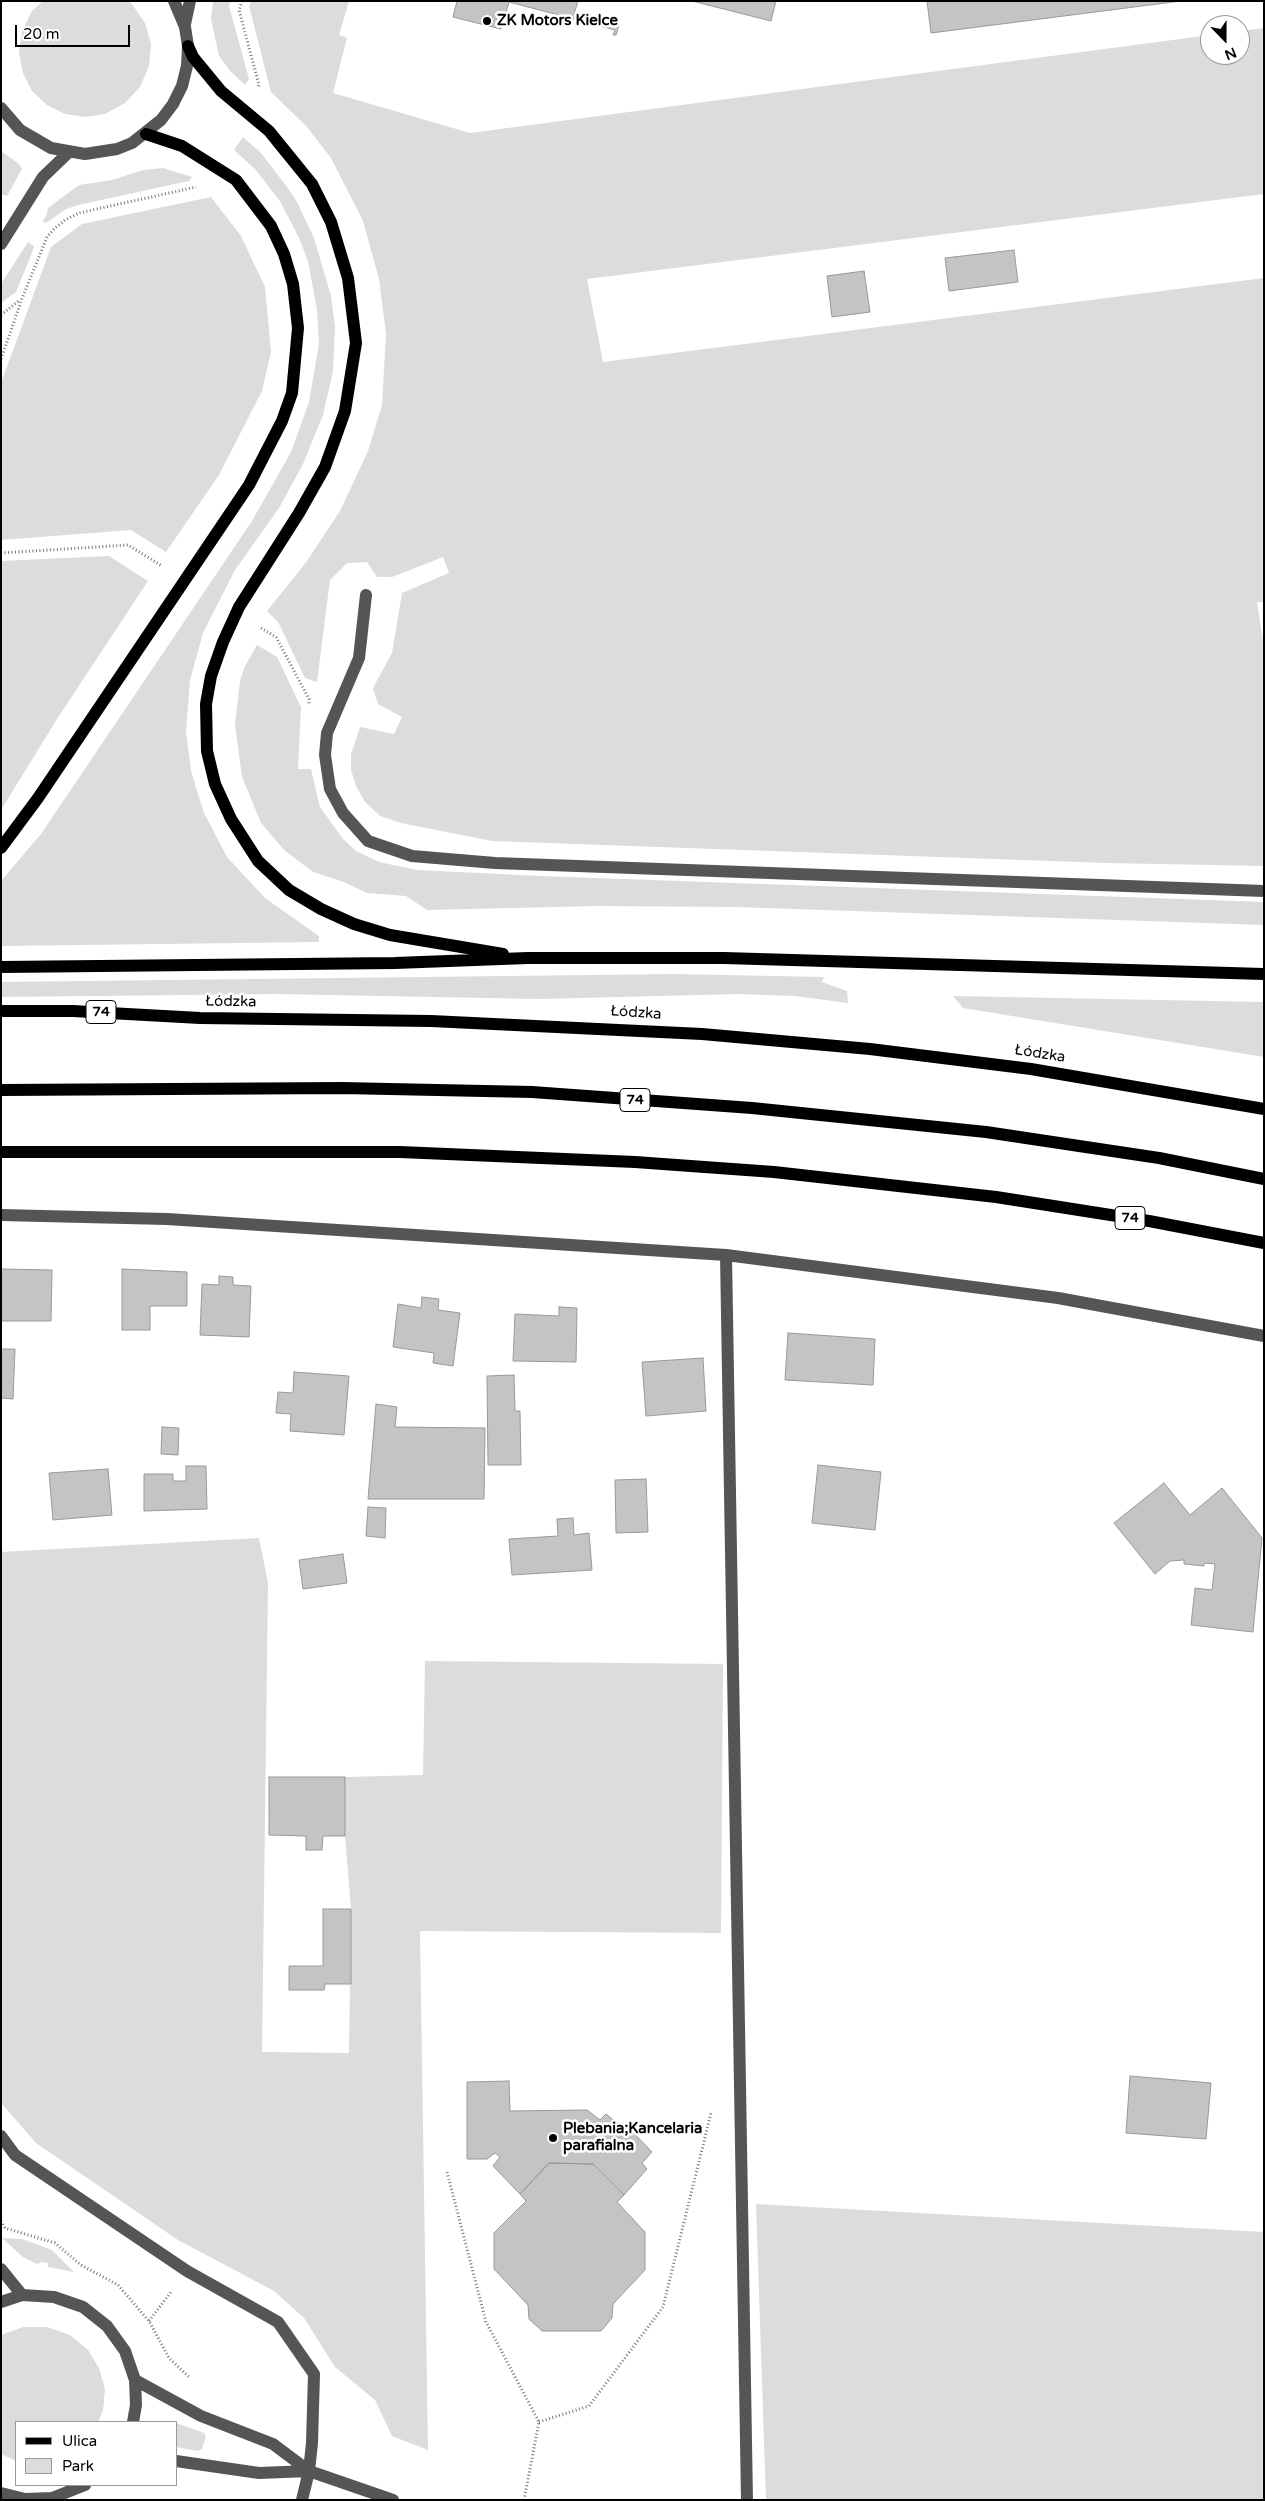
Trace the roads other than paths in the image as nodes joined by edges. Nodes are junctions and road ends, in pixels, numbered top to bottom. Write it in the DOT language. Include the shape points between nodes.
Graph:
graph roads {
  1 [pos="174,1"];
  2 [pos="190,1"];
  3 [pos="185,27"];
  4 [pos="188,46"];
  5 [pos="1,108"];
  6 [pos="146,134"];
  7 [pos="68,152"];
  8 [pos="1,244"];
  9 [pos="366,595"];
  10 [pos="1,848"];
  11 [pos="1264,891"];
  12 [pos="528,958"];
  13 [pos="1,967"];
  14 [pos="1264,974"];
  15 [pos="1,1010"];
  16 [pos="1,1090"];
  17 [pos="1264,1109"];
  18 [pos="1,1152"];
  19 [pos="1264,1179"];
  20 [pos="1,1215"];
  21 [pos="1264,1243"];
  22 [pos="726,1255"];
  23 [pos="1264,1336"];
  24 [pos="1,2136"];
  25 [pos="1,2269"];
  26 [pos="22,2296"];
  27 [pos="1,2302"];
  28 [pos="135,2380"];
  29 [pos="133,2421"];
  30 [pos="178,2461"];
  31 [pos="309,2471"];
  32 [pos="83,2486"];
  33 [pos="1,2493"];
  34 [pos="51,2499"];
  35 [pos="302,2500"];
  36 [pos="393,2500"];
  37 [pos="747,2500"];
  1 -- 3 [label="street"];
  2 -- 3 [label="street"];
  3 -- 4 [label="street"];
  4 -- 6 [label="street" via="182,86 161,120"];
  4 -- 12 [label="main road" via="221,91 270,131 312,184 331,222 348,278 356,344 345,411 325,467 240,607 223,642 212,676 206,704 207,751 215,784 231,819 258,861 289,890 346,920 390,935"];
  5 -- 7 [label="street" via="20,130 35,140"];
  6 -- 7 [label="street" via="109,151"];
  6 -- 10 [label="main road" via="182,146 236,180 271,226 293,284 298,328 292,393 249,485"];
  7 -- 8 [label="street" via="43,178"];
  9 -- 11 [label="street" via="360,658 327,733 325,755 330,789 343,812 368,841 412,856 495,863"];
  12 -- 13 [label="main road" via="395,963"];
  12 -- 14 [label="main road" via="724,958"];
  15 -- 17 [label="main road, Łódzka / 74" via="208,1018 431,1021 702,1034 870,1049 1031,1069"];
  16 -- 19 [label="main road, 74" via="351,1088 532,1092 743,1107 986,1132 1158,1158"];
  18 -- 21 [label="main road, 74" via="400,1152 703,1167 996,1197"];
  20 -- 22 [label="street" via="167,1219"];
  22 -- 23 [label="street" via="1058,1298"];
  22 -- 37 [label="street"];
  24 -- 31 [label="street" via="16,2155 186,2271 278,2322 314,2374"];
  25 -- 26 [label="street"];
  26 -- 27 [label="street"];
  26 -- 28 [label="street" via="54,2297 82,2307 108,2326 125,2351"];
  28 -- 29 [label="street"];
  28 -- 31 [label="street" via="201,2416 273,2444"];
  30 -- 31 [label="street" via="259,2473"];
  31 -- 35 [label="street"];
  31 -- 36 [label="street"];
  32 -- 34 [label="street"];
  33 -- 34 [label="street" via="25,2499"];
}
